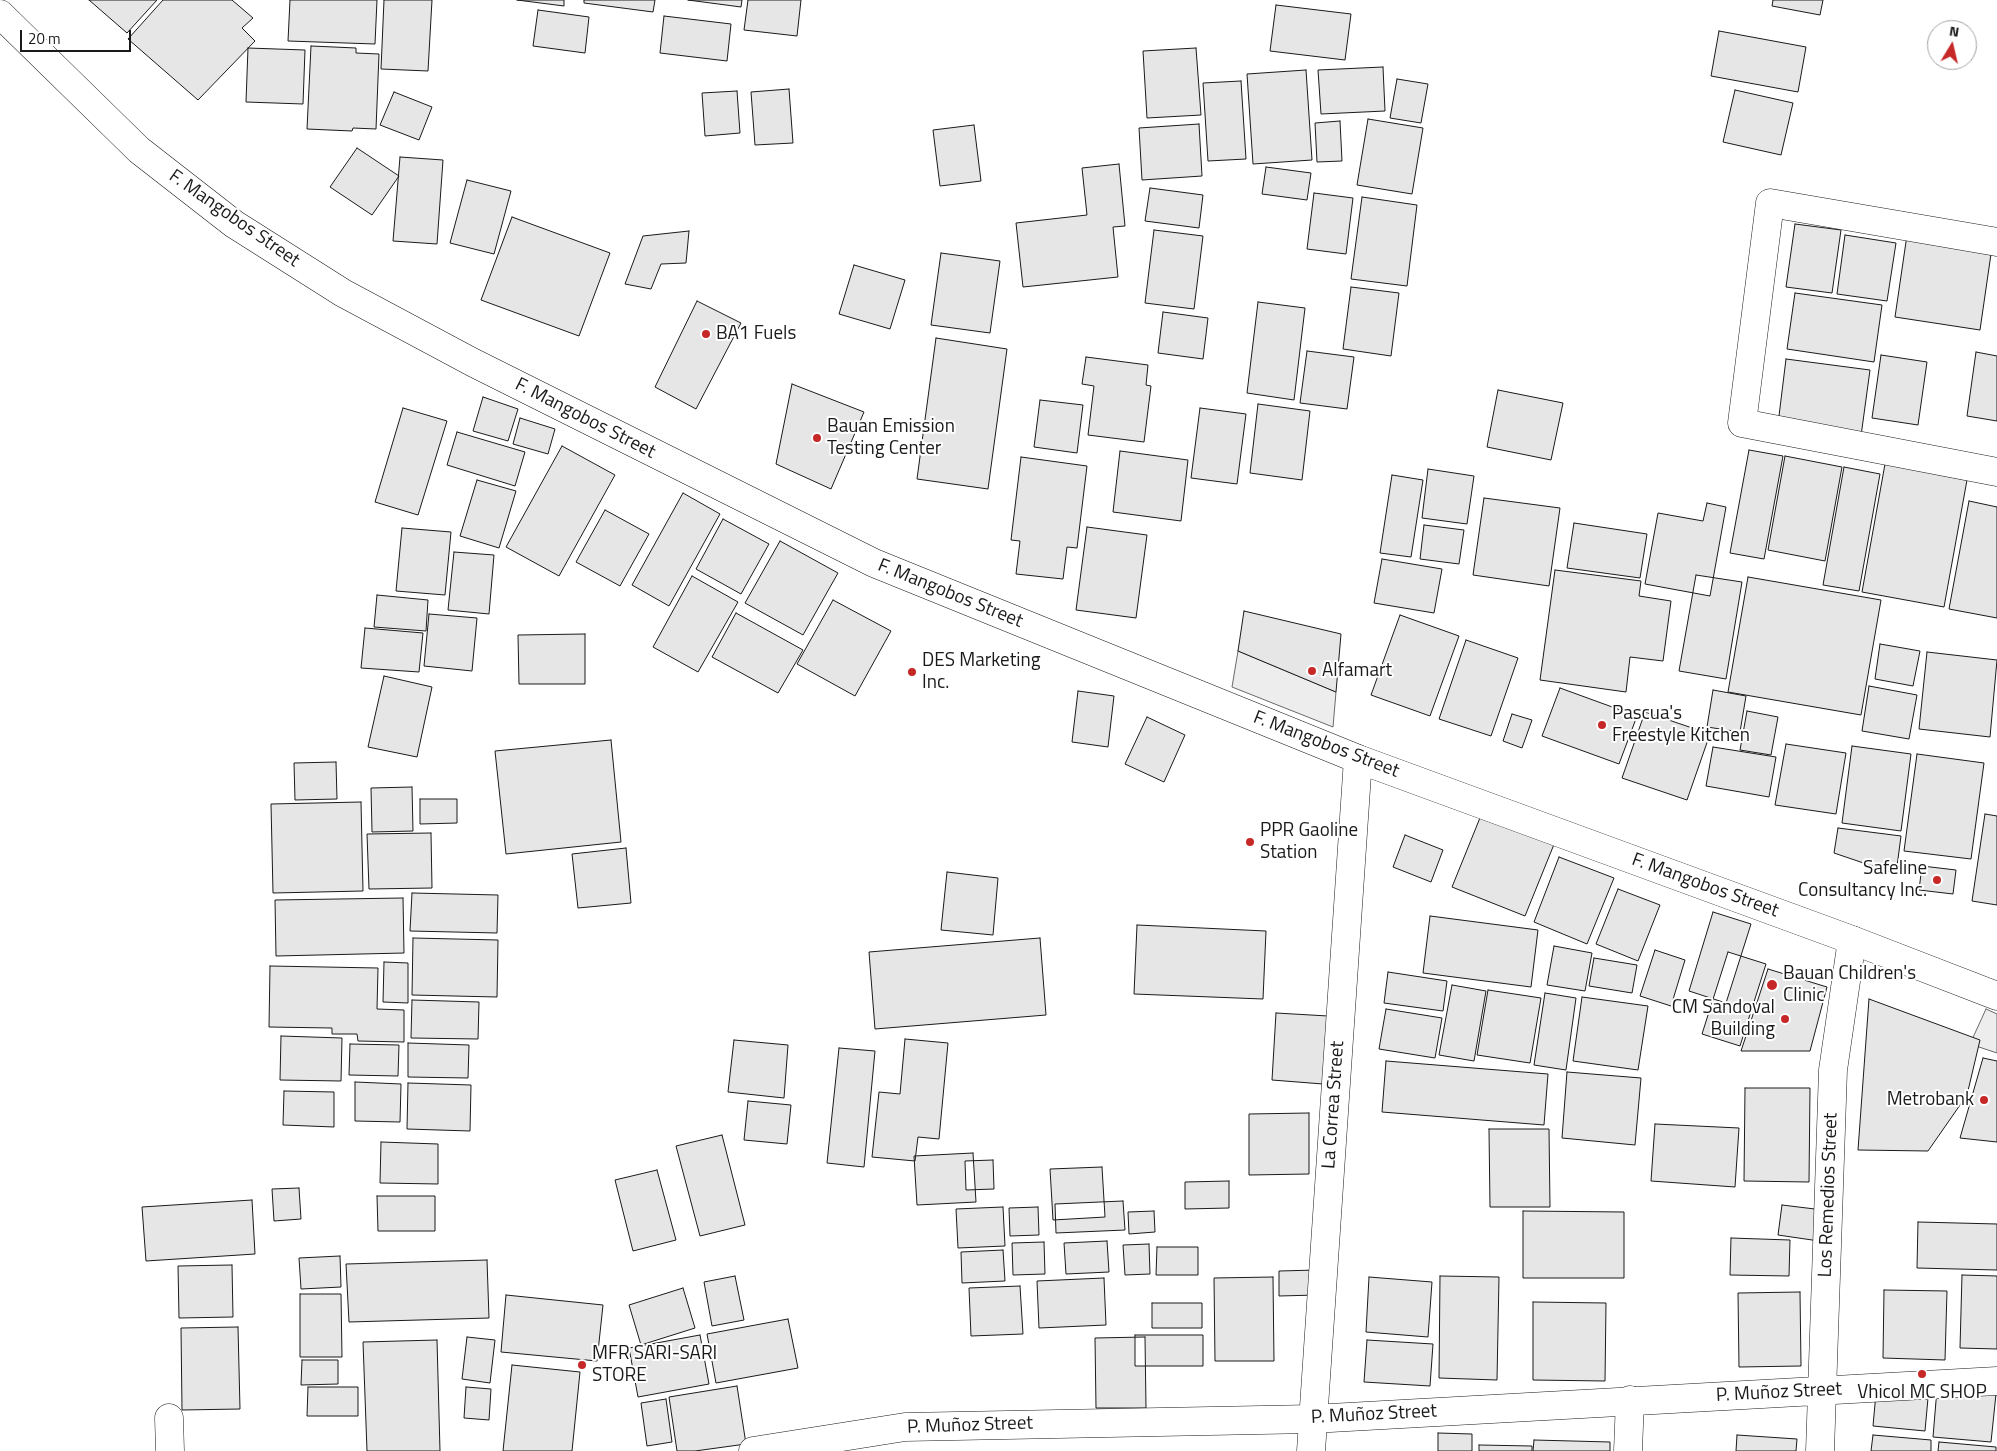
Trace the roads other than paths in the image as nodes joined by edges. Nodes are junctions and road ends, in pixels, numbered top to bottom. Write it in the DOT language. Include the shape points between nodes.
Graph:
graph roads {
  1 [pos="0,14"];
  2 [pos="1997,242"];
  3 [pos="1997,472"];
  4 [pos="1358,759"];
  5 [pos="1852,940"];
  6 [pos="1997,996"];
  7 [pos="1997,1381"];
  8 [pos="1822,1392"];
  9 [pos="1630,1400"];
  10 [pos="169,1418"];
  11 [pos="1312,1419"];
  12 [pos="170,1451"];
  13 [pos="753,1451"];
  14 [pos="1311,1451"];
  15 [pos="1628,1451"];
  16 [pos="1820,1451"];
  1 -- 4 [label="street, F. Mangobos Street" via="139,150 234,224 343,293 472,362 874,563"];
  2 -- 3 [label="street" via="1770,203 1742,423"];
  4 -- 5 [label="street, F. Mangobos Street"];
  4 -- 11 [label="street, La Correa Street"];
  5 -- 6 [label="street, F. Mangobos Street"];
  5 -- 8 [label="street, Los Remedios Street" via="1833,1070"];
  7 -- 8 [label="street, P. Muñoz Street"];
  8 -- 9 [label="street, P. Muñoz Street"];
  8 -- 16 [label="street, Los Remedios Street"];
  9 -- 11 [label="street, P. Muñoz Street"];
  9 -- 15 [label="street"];
  10 -- 12 [label="street"];
  11 -- 13 [label="street, P. Muñoz Street" via="905,1427"];
  11 -- 14 [label="street, La Correa Street"];
}
